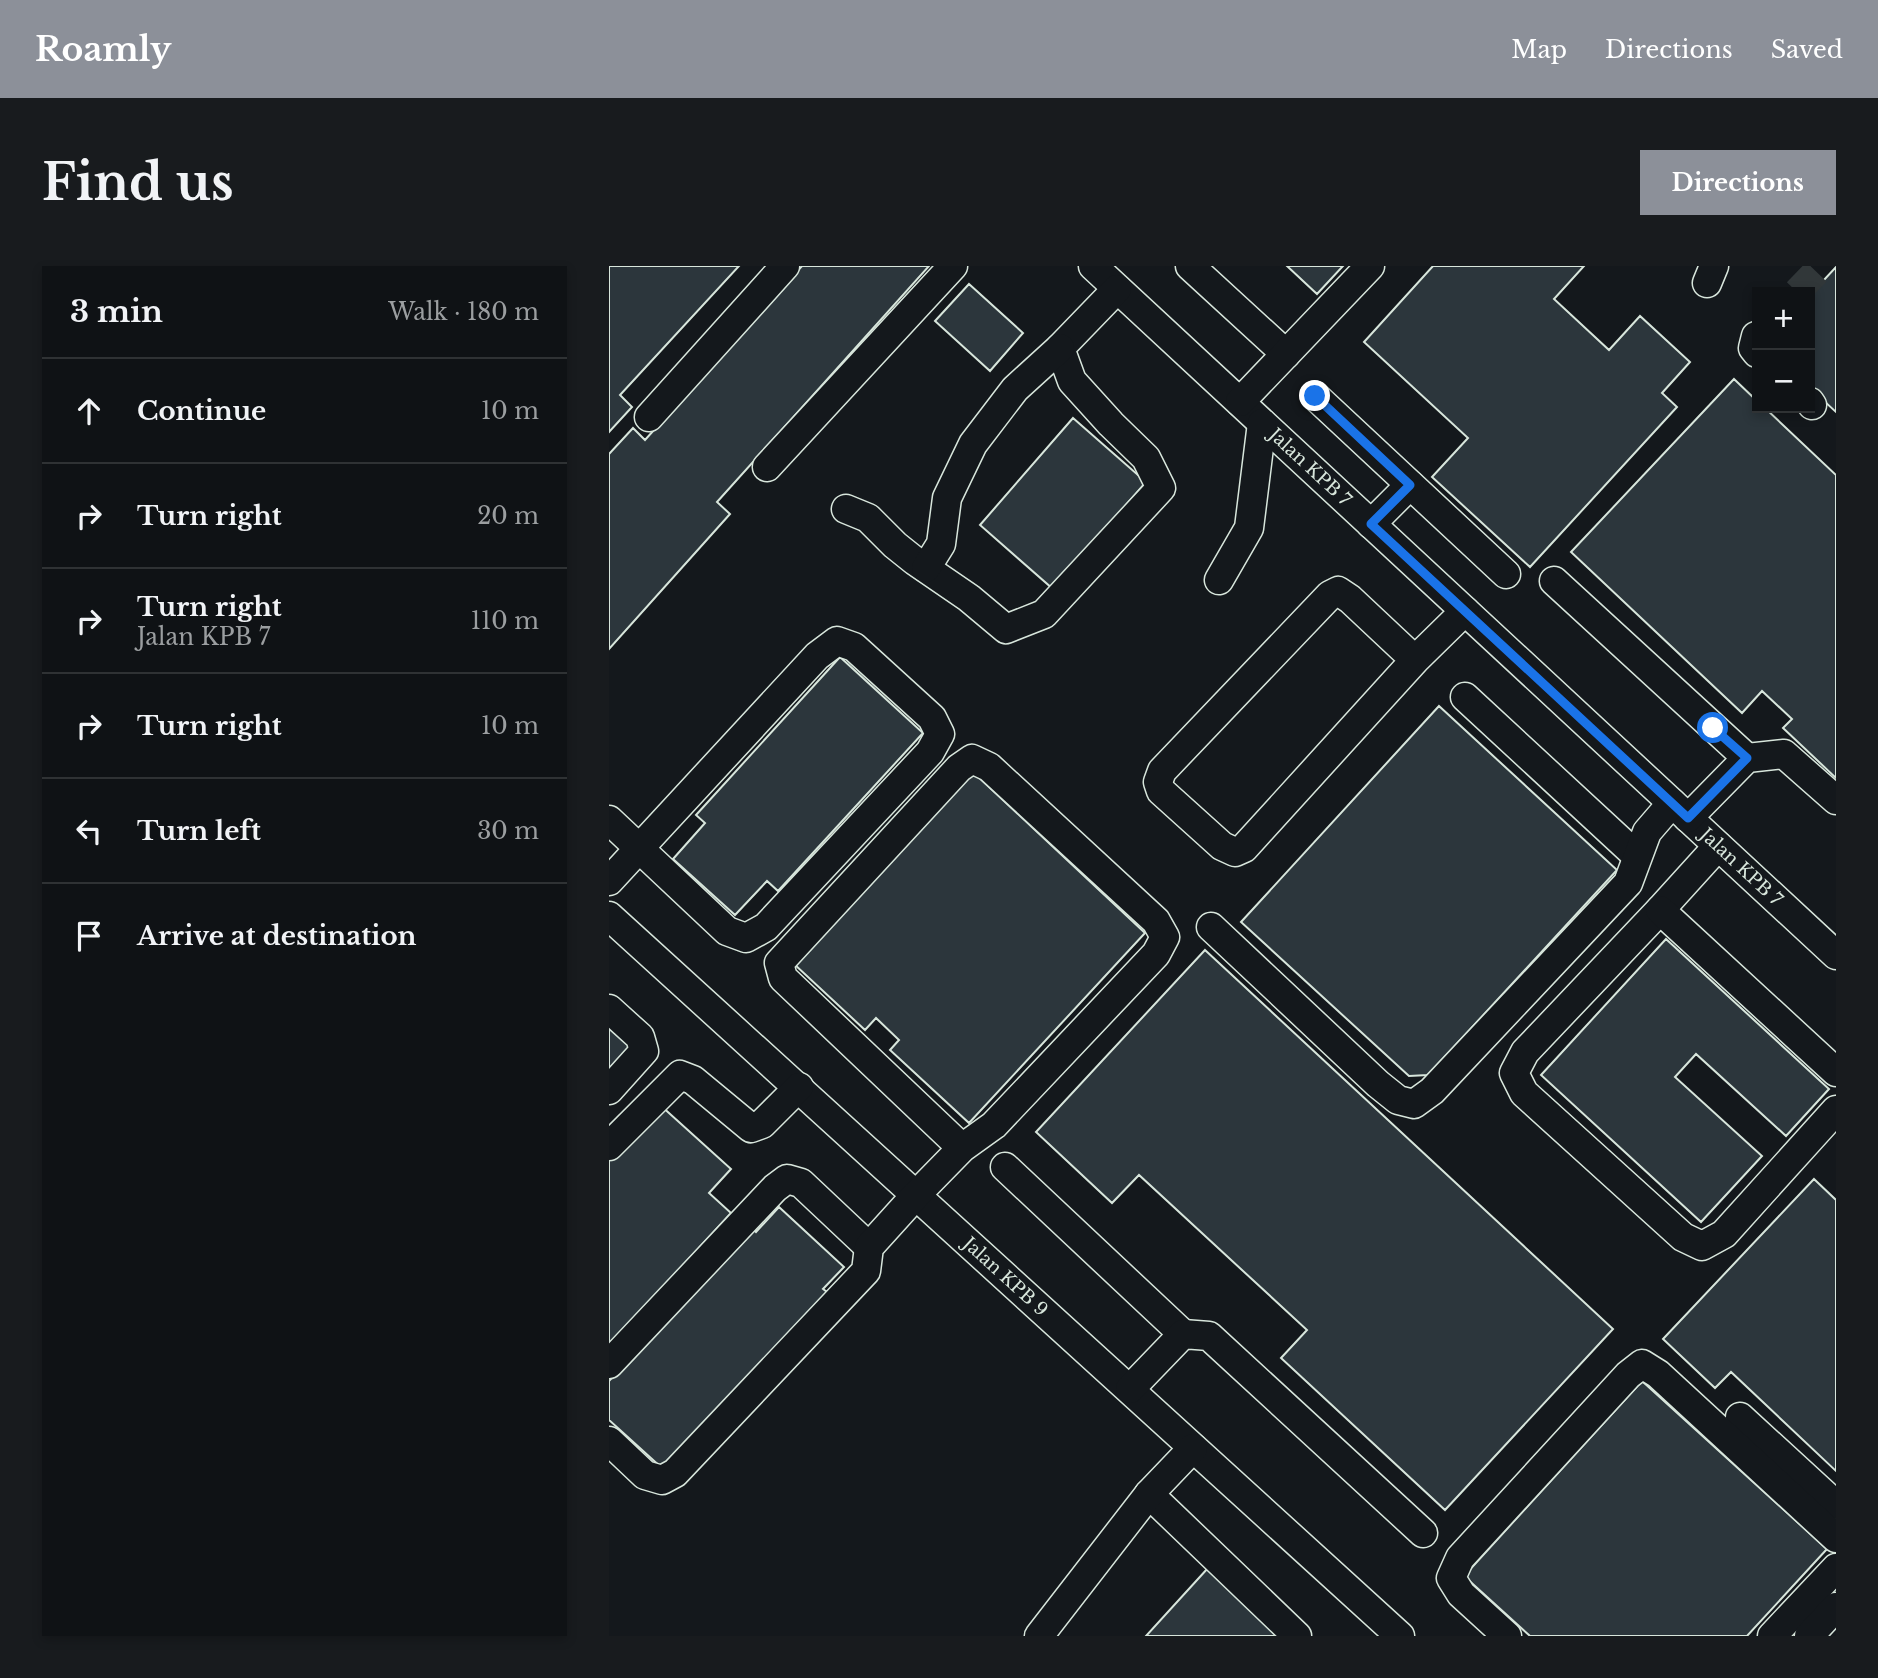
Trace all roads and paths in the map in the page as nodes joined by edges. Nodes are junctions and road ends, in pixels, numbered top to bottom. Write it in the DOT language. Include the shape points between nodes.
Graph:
graph roads {
  1 [pos="759,266"];
  2 [pos="785,266"];
  3 [pos="953,266"];
  4 [pos="1093,266"];
  5 [pos="1190,266"];
  6 [pos="1370,266"];
  7 [pos="1117,289"];
  8 [pos="1060,348"];
  9 [pos="1286,354"];
  10 [pos="1315,396"];
  11 [pos="1240,402"];
  12 [pos="1262,423"];
  13 [pos="767,467"];
  14 [pos="1410,485"];
  15 [pos="846,509"];
  16 [pos="1371,524"];
  17 [pos="926,568"];
  18 [pos="1506,574"];
  19 [pos="1219,580"];
  20 [pos="1554,581"];
  21 [pos="1465,611"];
  22 [pos="1415,660"];
  23 [pos="1465,697"];
  24 [pos="1747,758"];
  25 [pos="1836,800"];
  26 [pos="1680,811"];
  27 [pos="609,820"];
  28 [pos="1718,846"];
  29 [pos="638,847"];
  30 [pos="1637,856"];
  31 [pos="609,880"];
  32 [pos="1660,910"];
  33 [pos="609,916"];
  34 [pos="1211,928"];
  35 [pos="1836,955"];
  36 [pos="609,1009"];
  37 [pos="1836,1072"];
  38 [pos="799,1087"];
  39 [pos="609,1090"];
  40 [pos="1836,1110"];
  41 [pos="609,1146"];
  42 [pos="962,1148"];
  43 [pos="1005,1167"];
  44 [pos="916,1195"];
  45 [pos="869,1247"];
  46 [pos="1183,1334"];
  47 [pos="609,1364"];
  48 [pos="1129,1389"];
  49 [pos="1740,1417"];
  50 [pos="609,1441"];
  51 [pos="1193,1448"];
  52 [pos="1149,1494"];
  53 [pos="1836,1505"];
  54 [pos="1423,1533"];
  55 [pos="1836,1538"];
  56 [pos="1836,1568"];
  57 [pos="1836,1607"];
  58 [pos="1038,1636"];
  59 [pos="1297,1636"];
  60 [pos="1400,1636"];
  61 [pos="1507,1636"];
  62 [pos="1772,1636"];
  63 [pos="1809,1636"];
  1 -- 2 [label="street" via="646,406"];
  3 -- 13 [label="street"];
  4 -- 7 [label="street, Jalan KPB 7"];
  5 -- 9 [label="street"];
  6 -- 9 [label="street"];
  7 -- 8 [label="street"];
  7 -- 11 [label="street, Jalan KPB 7"];
  8 -- 17 [label="street" via="1015,389 973,444 947,498 941,544"];
  8 -- 17 [label="street" via="1072,381 1146,458 1161,488 1044,614 1006,629"];
  9 -- 11 [label="street"];
  10 -- 14 [label="street"];
  11 -- 12 [label="street, Jalan KPB 7"];
  12 -- 16 [label="street, Jalan KPB 7"];
  12 -- 19 [label="street" via="1249,528"];
  14 -- 16 [label="street"];
  14 -- 18 [label="street"];
  15 -- 17 [label="street" via="868,518"];
  16 -- 21 [label="street, Jalan KPB 7"];
  20 -- 24 [label="street"];
  21 -- 22 [label="street"];
  21 -- 26 [label="street, Jalan KPB 7"];
  22 -- 22 [label="street" via="1244,848 1235,852 1222,846 1161,791 1162,771 1338,591"];
  23 -- 30 [label="street"];
  24 -- 25 [label="street" via="1784,754"];
  24 -- 26 [label="street"];
  26 -- 28 [label="street, Jalan KPB 7"];
  26 -- 30 [label="street" via="1647,832"];
  27 -- 29 [label="street"];
  28 -- 32 [label="street"];
  28 -- 35 [label="street, Jalan KPB 7"];
  29 -- 29 [label="street" via="817,656 837,641 854,647 932,718 940,734 930,752 766,927 746,938 727,931"];
  29 -- 31 [label="street"];
  30 -- 34 [label="street" via="1628,883 1432,1091 1414,1104 1398,1100 1378,1084"];
  32 -- 37 [label="street"];
  32 -- 40 [label="street" via="1525,1052 1514,1073 1524,1093 1683,1237 1702,1246 1724,1234"];
  33 -- 38 [label="street, Jalan KPB 9"];
  36 -- 39 [label="street" via="640,1037 645,1051"];
  38 -- 41 [label="street" via="762,1124 751,1128 693,1080 680,1075"];
  38 -- 44 [label="street, Jalan KPB 9"];
  42 -- 42 [label="street" via="1003,1115 1156,954 1165,937 1156,920 989,766 972,759 779,963 783,978"];
  42 -- 44 [label="street"];
  43 -- 46 [label="street"];
  44 -- 45 [label="street"];
  44 -- 48 [label="street, Jalan KPB 9"];
  45 -- 47 [label="street" via="801,1183 787,1179"];
  45 -- 50 [label="street" via="866,1270 675,1473 661,1480 645,1475"];
  46 -- 48 [label="street"];
  46 -- 54 [label="street" via="1209,1336"];
  48 -- 51 [label="street, Jalan KPB 9"];
  49 -- 53 [label="street"];
  51 -- 52 [label="street"];
  51 -- 60 [label="street, Jalan KPB 9"];
  52 -- 58 [label="street"];
  52 -- 59 [label="street"];
  55 -- 61 [label="street" via="1642,1364 1460,1558 1451,1578 1461,1594"];
  56 -- 62 [label="street"];
  57 -- 63 [label="street"];
}
